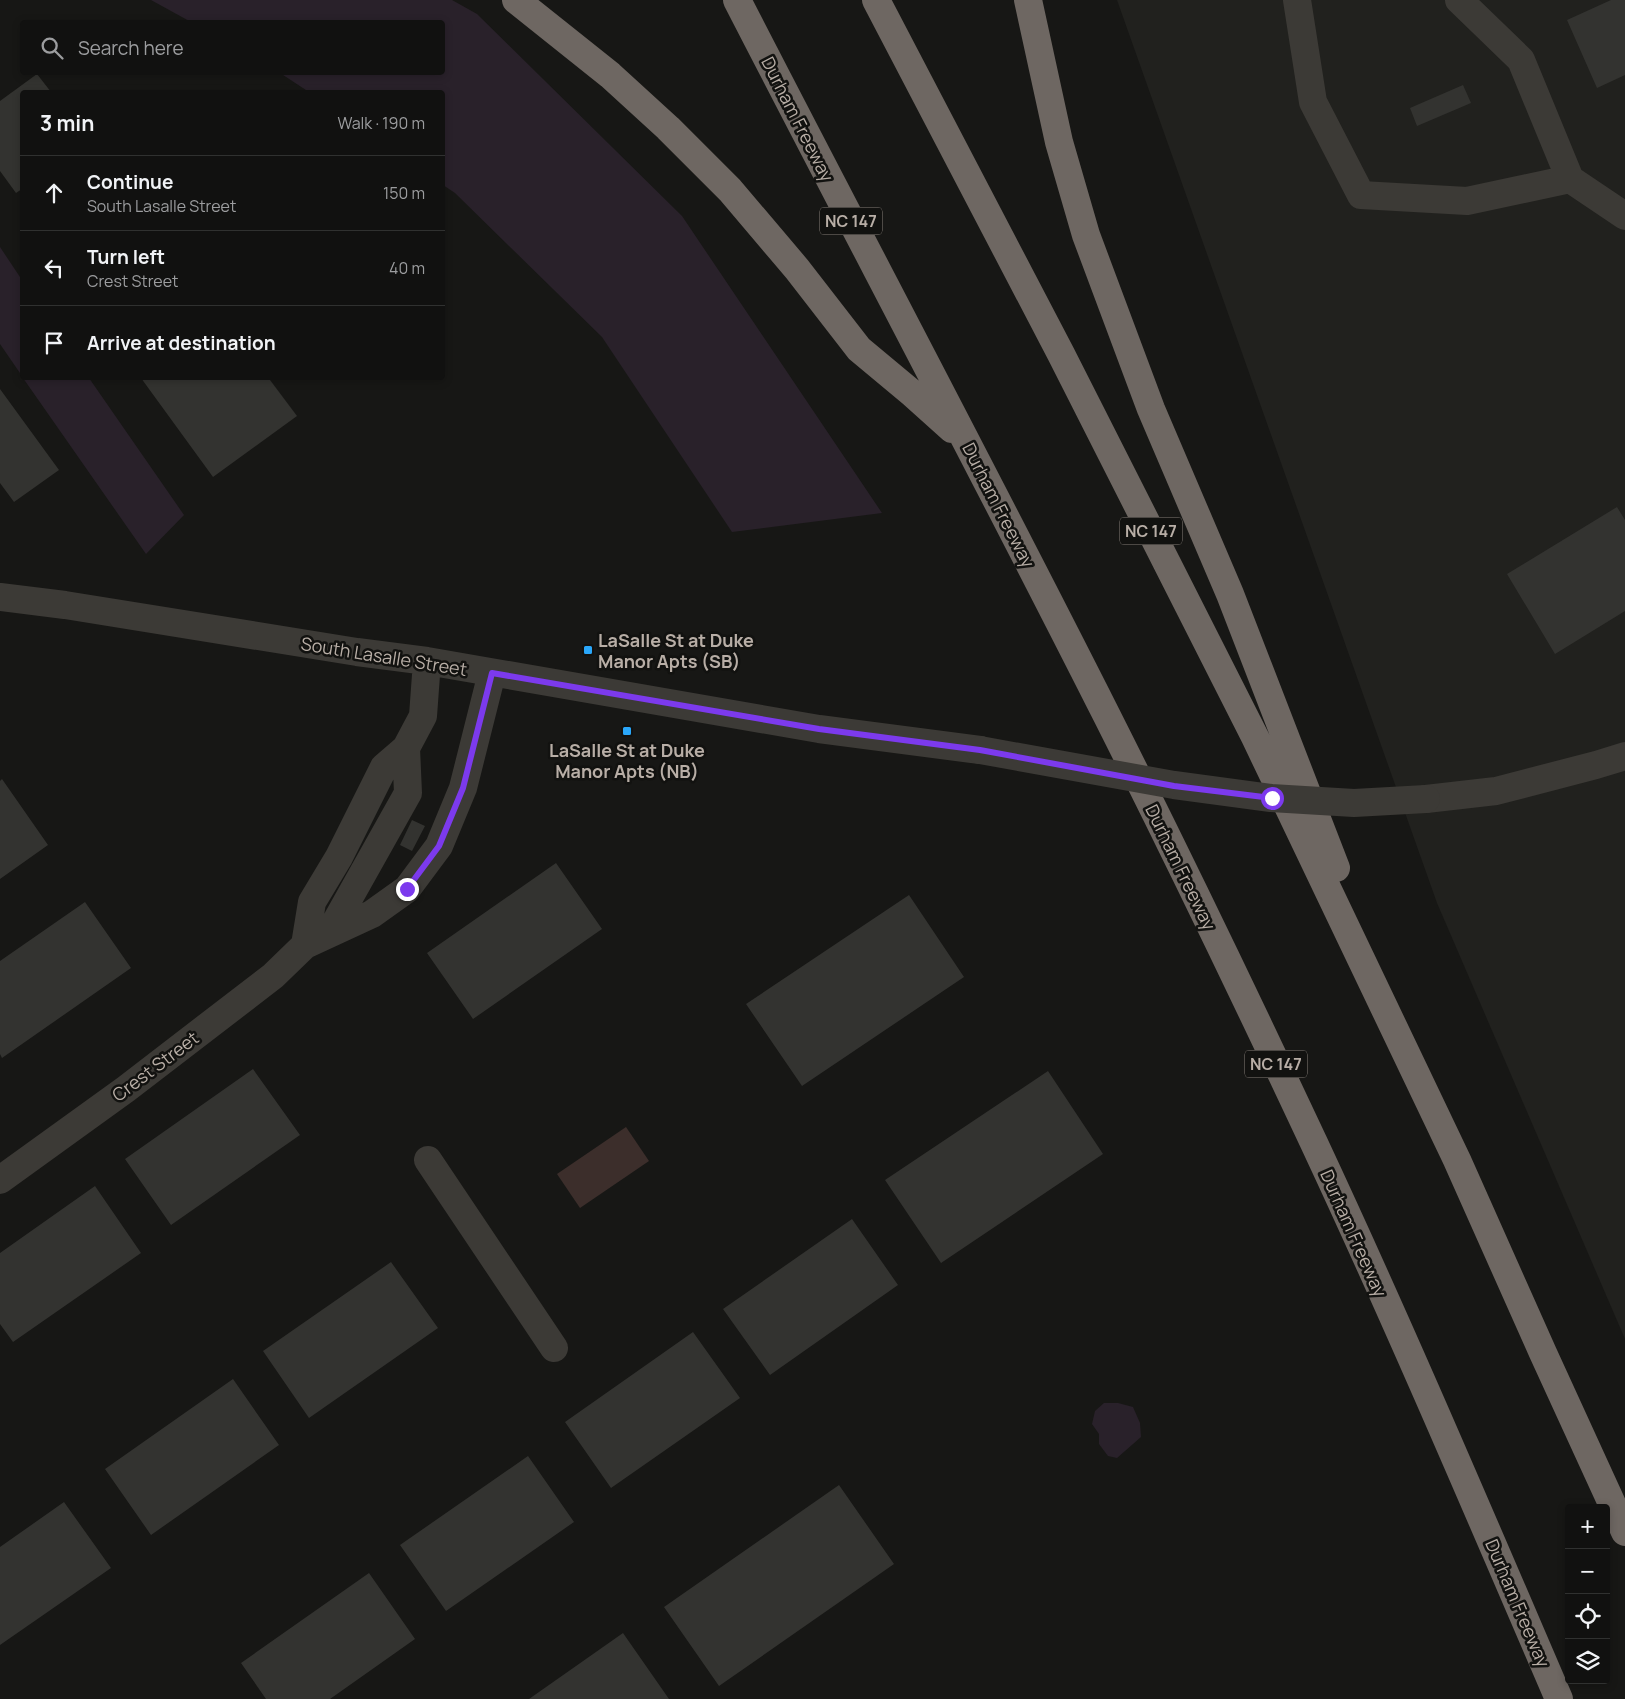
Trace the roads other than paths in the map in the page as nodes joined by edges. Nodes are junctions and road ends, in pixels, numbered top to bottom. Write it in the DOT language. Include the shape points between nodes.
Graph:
graph roads {
  1 [pos="516,0"];
  2 [pos="737,0"];
  3 [pos="876,0"];
  4 [pos="1028,0"];
  5 [pos="1298,0"];
  6 [pos="1459,0"];
  7 [pos="1570,179"];
  8 [pos="1625,216"];
  9 [pos="966,442"];
  10 [pos="0,597"];
  11 [pos="427,661"];
  12 [pos="492,673"];
  13 [pos="406,748"];
  14 [pos="1625,756"];
  15 [pos="330,932"];
  16 [pos="304,945"];
  17 [pos="1414,1068"];
  18 [pos="428,1160"];
  19 [pos="0,1180"];
  20 [pos="554,1348"];
  21 [pos="1625,1532"];
  22 [pos="1559,1699"];
  1 -- 9 [label="highway" via="610,75 668,128 730,190 797,268 859,349"];
  2 -- 9 [label="highway, Durham Freeway / NC 147"];
  3 -- 17 [label="highway, NC 147" via="1066,363 1255,737"];
  4 -- 17 [label="highway" via="1059,142 1104,287 1151,409 1230,594"];
  5 -- 7 [label="street" via="1313,102 1360,195 1467,201"];
  6 -- 7 [label="street" via="1521,60"];
  7 -- 8 [label="street"];
  9 -- 22 [label="highway, Durham Freeway / NC 147" via="1112,726 1315,1146"];
  10 -- 11 [label="street, South Lasalle Street"];
  11 -- 12 [label="street, South Lasalle Street"];
  11 -- 13 [label="street" via="423,716"];
  12 -- 14 [label="street, South Lasalle Street, bridge" via="819,729 980,750 1174,786 1272,798 1354,803 1496,791"];
  12 -- 15 [label="street, Crest Street" via="463,788 439,846 407,889 372,914"];
  13 -- 15 [label="street" via="408,793"];
  13 -- 16 [label="street" via="384,767 339,857 312,902"];
  15 -- 16 [label="street, Crest Street"];
  16 -- 19 [label="street, Crest Street" via="273,976 126,1089"];
  17 -- 21 [label="highway, NC 147"];
  18 -- 20 [label="street"];
}
